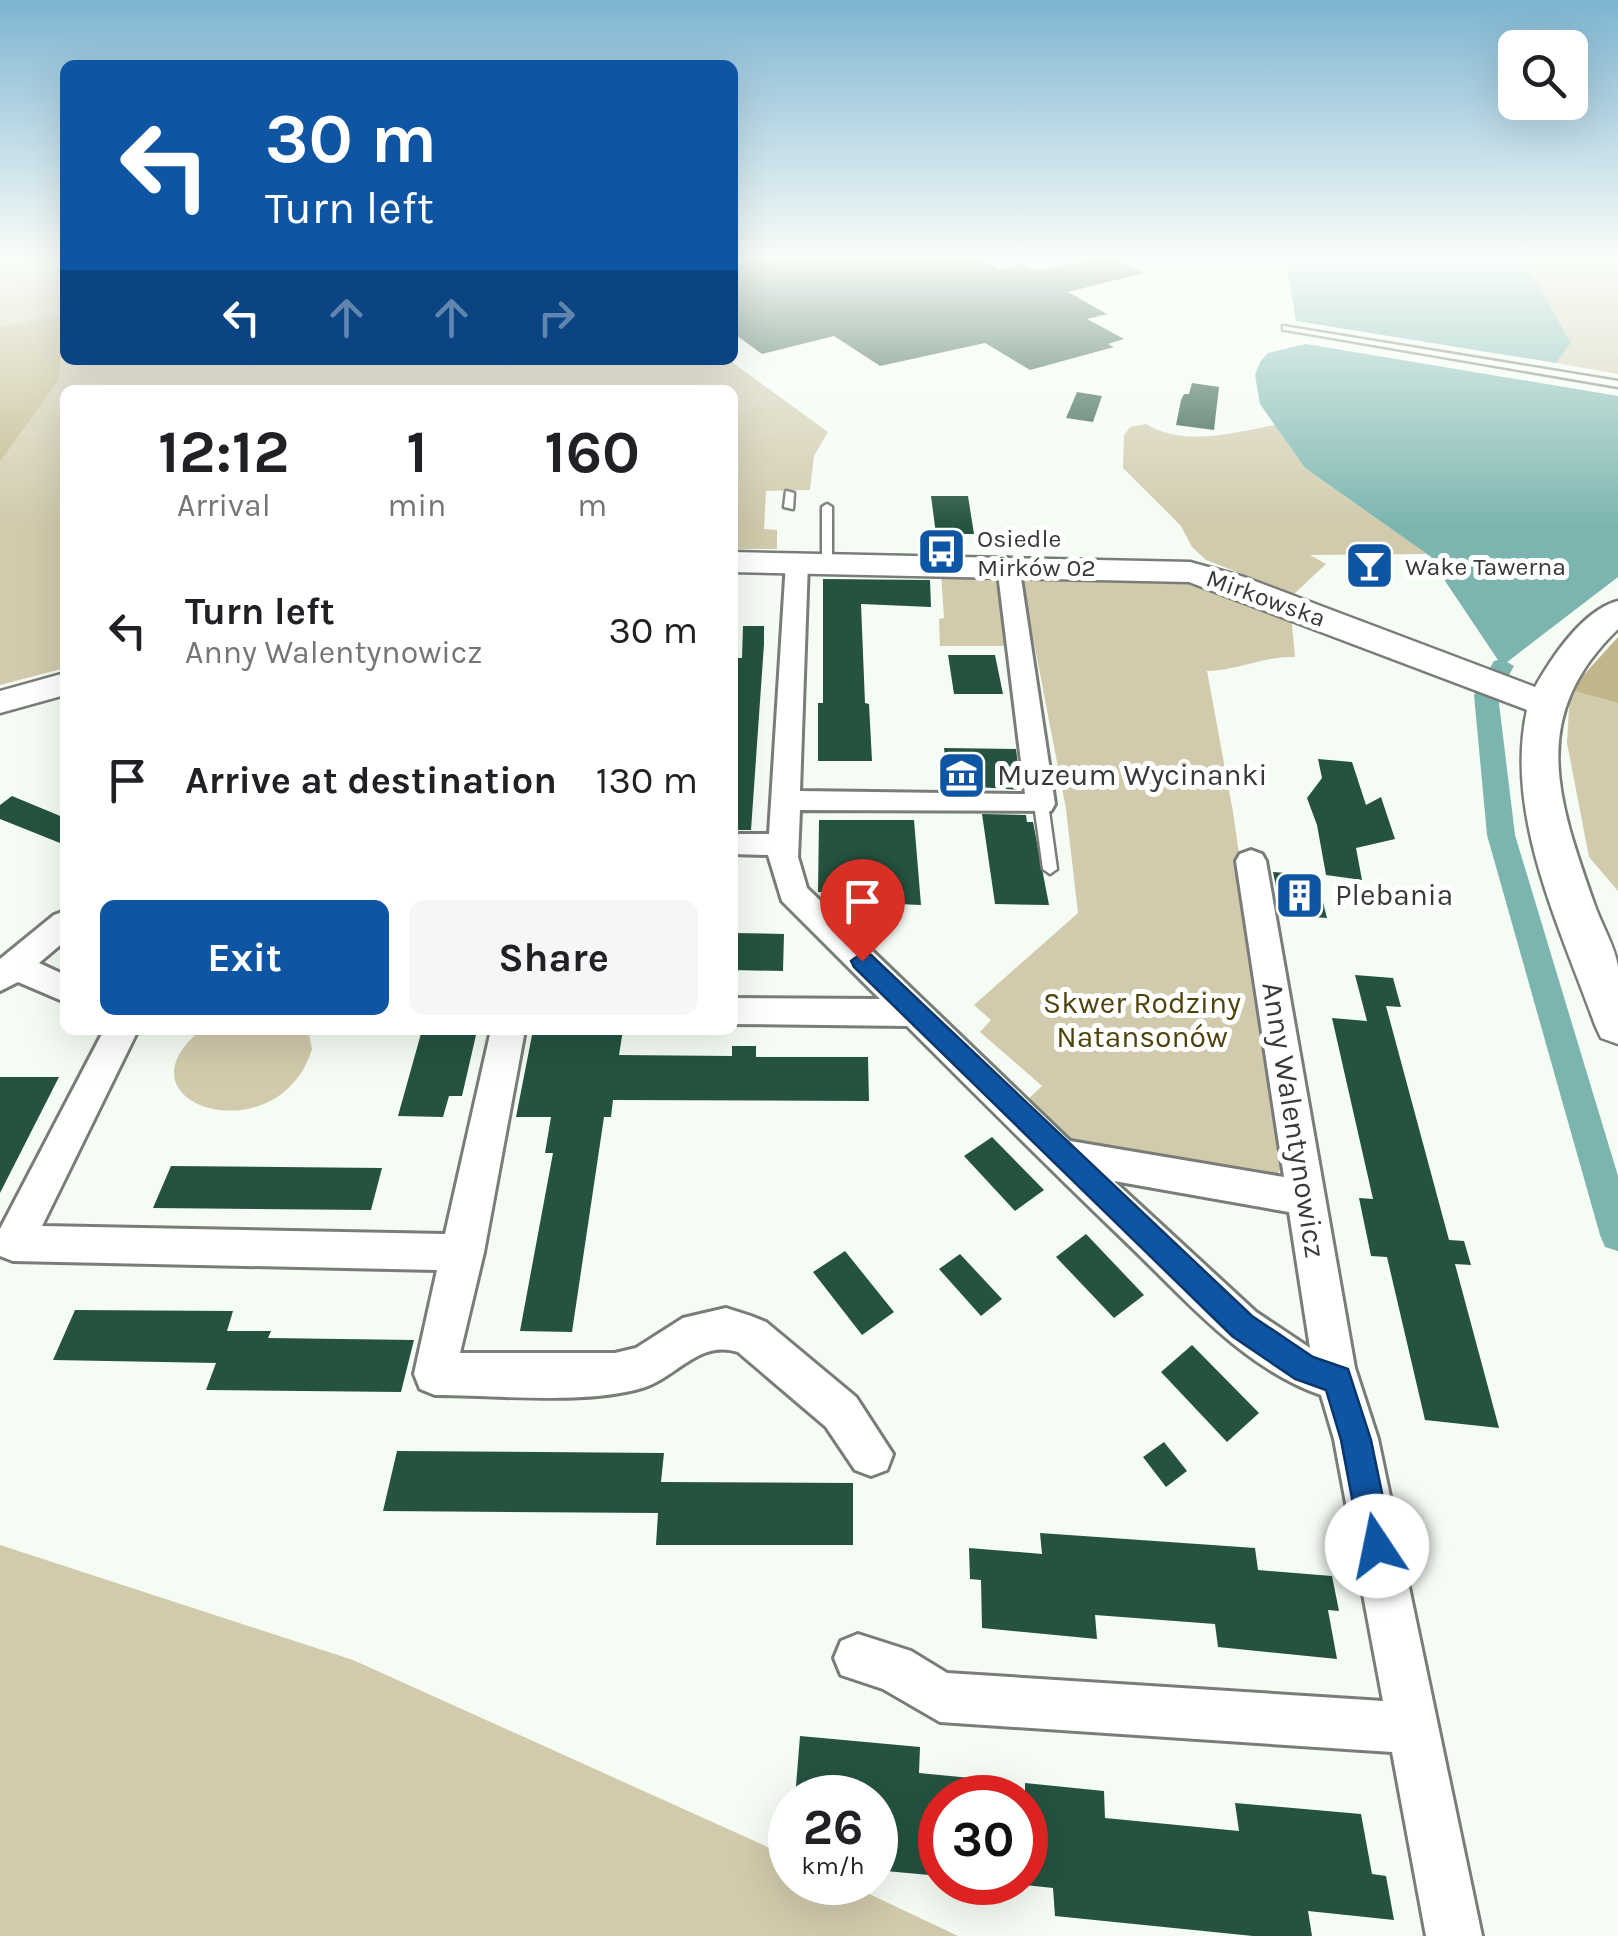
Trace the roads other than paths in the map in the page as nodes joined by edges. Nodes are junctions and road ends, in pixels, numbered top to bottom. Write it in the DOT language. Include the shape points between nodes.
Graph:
graph roads {
  1 [pos="1395,346"];
  2 [pos="1618,384"];
  3 [pos="789,494"];
  4 [pos="826,506"];
  5 [pos="788,507"];
  6 [pos="738,562"];
  7 [pos="812,562"];
  8 [pos="1008,565"];
  9 [pos="1618,611"];
  10 [pos="60,685"];
  11 [pos="0,702"];
  12 [pos="1546,704"];
  13 [pos="787,800"];
  14 [pos="1041,804"];
  15 [pos="738,844"];
  16 [pos="784,845"];
  17 [pos="1251,861"];
  18 [pos="1050,869"];
  19 [pos="60,927"];
  20 [pos="7,972"];
  21 [pos="60,988"];
  22 [pos="738,1010"];
  23 [pos="917,1013"];
  24 [pos="1618,1025"];
  25 [pos="118,1035"];
  26 [pos="507,1035"];
  27 [pos="1059,1154"];
  28 [pos="1306,1198"];
  29 [pos="464,1252"];
  30 [pos="1338,1380"];
  31 [pos="871,1454"];
  32 [pos="858,1658"];
  33 [pos="1412,1728"];
  34 [pos="1454,1936"];
  1 -- 2 [label="lane"];
  3 -- 5 [label="lane"];
  4 -- 7 [label="lane"];
  6 -- 7 [label="street, Mirkowska"];
  7 -- 8 [label="street, Mirkowska"];
  7 -- 13 [label="street"];
  8 -- 12 [label="street, Mirkowska" via="1200,574"];
  8 -- 14 [label="street"];
  9 -- 12 [label="street" via="1570,660"];
  10 -- 11 [label="street"];
  12 -- 24 [label="street" via="1541,747 1551,834"];
  13 -- 14 [label="street"];
  13 -- 16 [label="street"];
  14 -- 18 [label="lane"];
  15 -- 16 [label="street"];
  16 -- 23 [label="street" via="785,875 800,902"];
  17 -- 28 [label="street, Anny Walentynowicz"];
  19 -- 20 [label="street"];
  20 -- 21 [label="street"];
  22 -- 23 [label="street"];
  23 -- 27 [label="street"];
  25 -- 29 [label="street" via="14,1243"];
  26 -- 29 [label="street"];
  27 -- 28 [label="street"];
  27 -- 30 [label="street" via="1242,1326 1305,1369"];
  28 -- 30 [label="street, Anny Walentynowicz"];
  29 -- 31 [label="street" via="435,1374 615,1374 646,1366 682,1338 726,1328 751,1336 841,1412"];
  30 -- 33 [label="street, Anny Walentynowicz" via="1356,1440"];
  32 -- 33 [label="street" via="894,1668 940,1697"];
  33 -- 34 [label="street, Anny Walentynowicz"];
}
